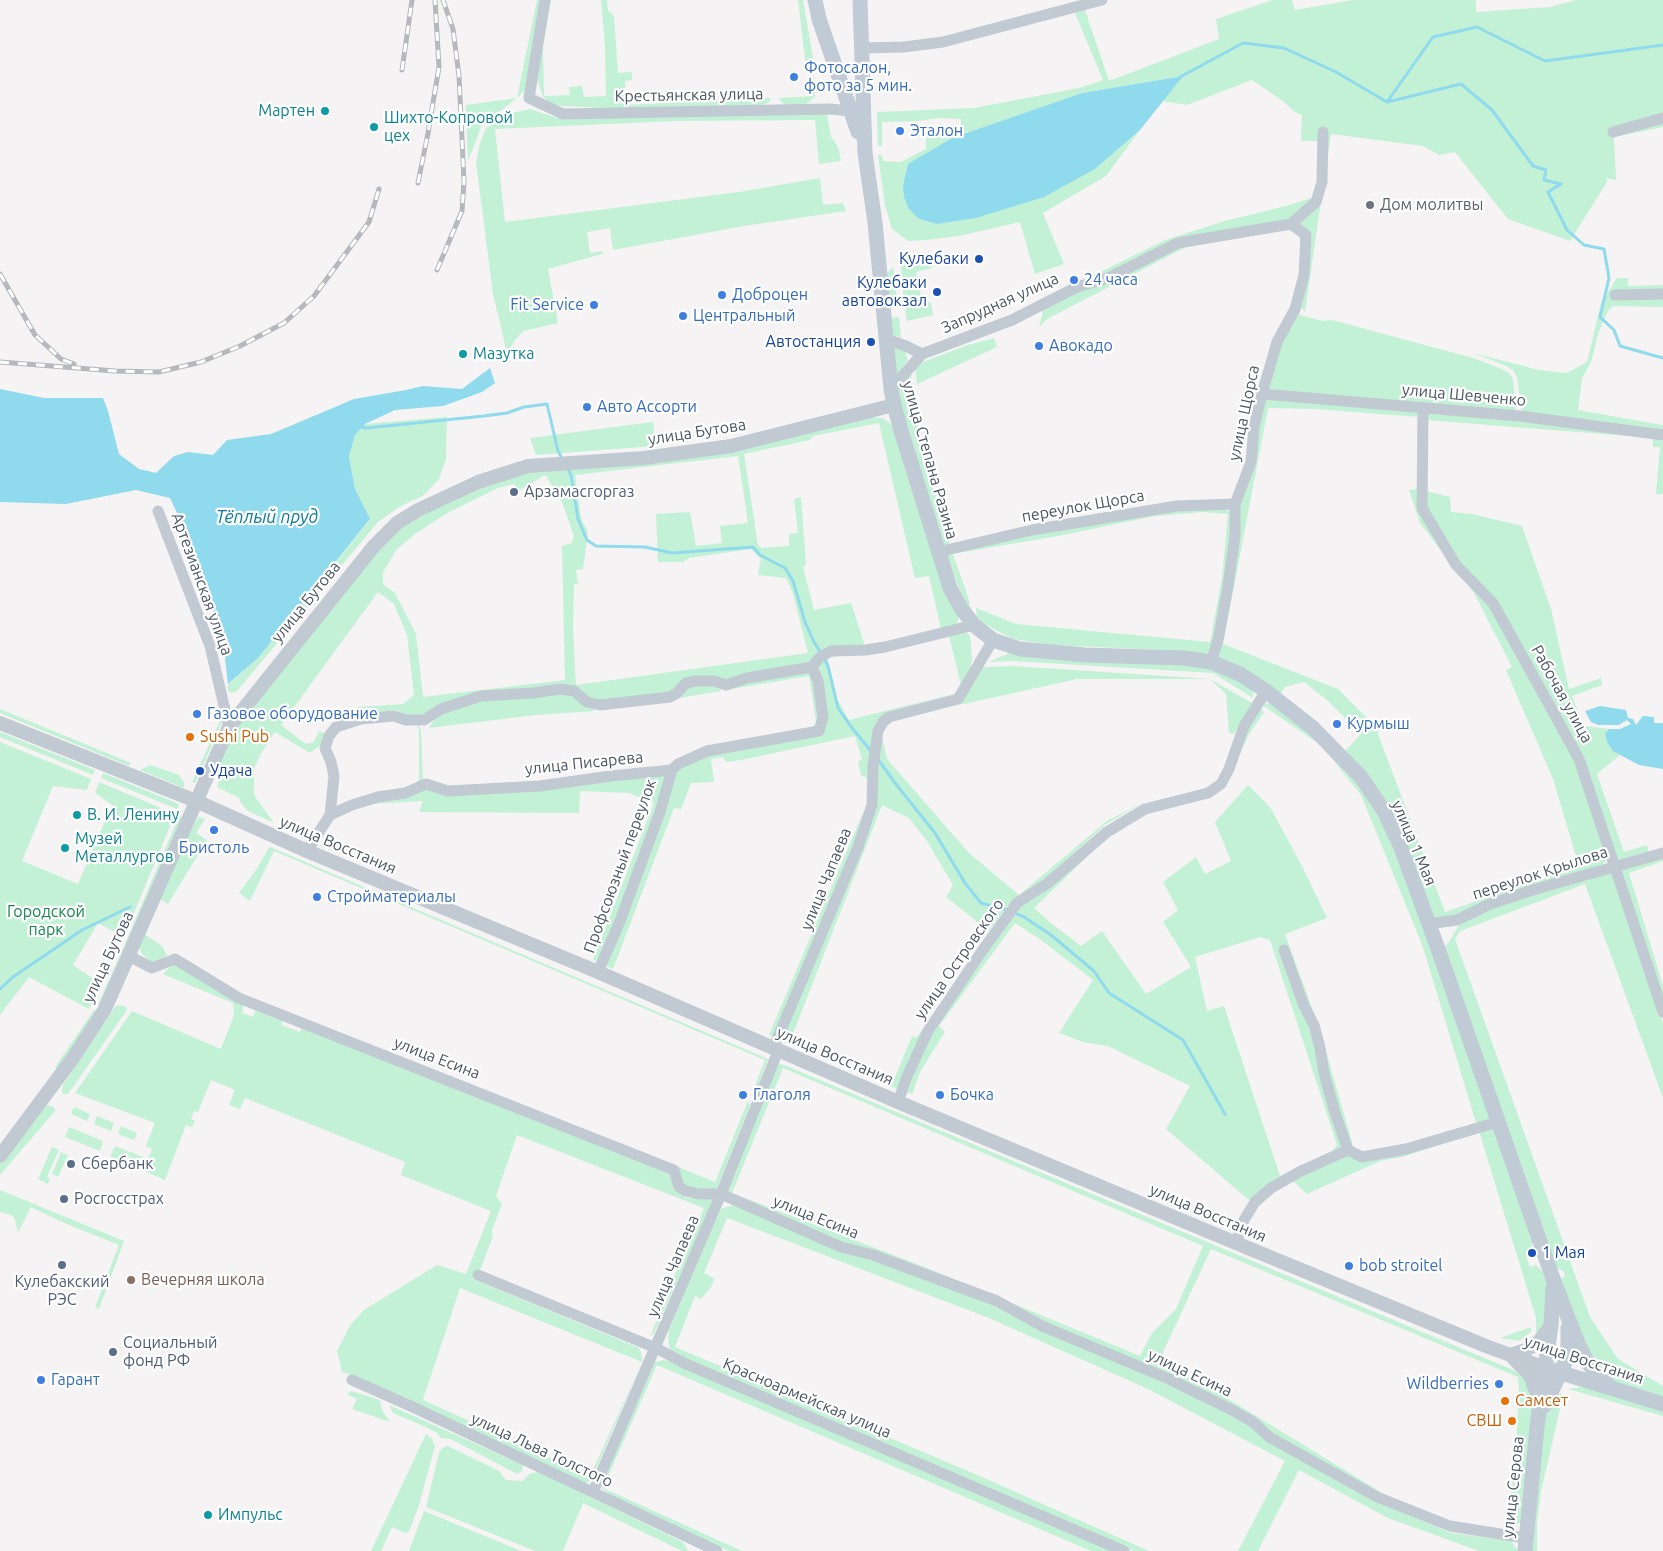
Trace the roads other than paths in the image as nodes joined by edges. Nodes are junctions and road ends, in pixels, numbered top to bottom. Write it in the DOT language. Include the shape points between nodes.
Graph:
graph roads {
  1 [pos="545,0"];
  2 [pos="815,0"];
  3 [pos="860,0"];
  4 [pos="1102,0"];
  5 [pos="861,48"];
  6 [pos="852,111"];
  7 [pos="1663,118"];
  8 [pos="1323,132"];
  9 [pos="1613,132"];
  10 [pos="864,153"];
  11 [pos="1291,224"];
  12 [pos="1663,294"];
  13 [pos="1615,296"];
  14 [pos="886,340"];
  15 [pos="922,354"];
  16 [pos="891,389"];
  17 [pos="1262,394"];
  18 [pos="894,404"];
  19 [pos="1423,408"];
  20 [pos="1663,435"];
  21 [pos="1235,504"];
  22 [pos="158,510"];
  23 [pos="938,552"];
  24 [pos="974,625"];
  25 [pos="993,640"];
  26 [pos="1212,662"];
  27 [pos="812,667"];
  28 [pos="1266,690"];
  29 [pos="0,723"];
  30 [pos="229,727"];
  31 [pos="672,770"];
  32 [pos="196,801"];
  33 [pos="330,815"];
  34 [pos="308,851"];
  35 [pos="1663,853"];
  36 [pos="1614,866"];
  37 [pos="1428,924"];
  38 [pos="1284,950"];
  39 [pos="129,956"];
  40 [pos="598,972"];
  41 [pos="1663,1012"];
  42 [pos="776,1050"];
  43 [pos="898,1102"];
  44 [pos="1498,1122"];
  45 [pos="1348,1150"];
  46 [pos="0,1156"];
  47 [pos="721,1194"];
  48 [pos="1236,1243"];
  49 [pos="478,1275"];
  50 [pos="1552,1276"];
  51 [pos="1563,1306"];
  52 [pos="1551,1325"];
  53 [pos="656,1348"];
  54 [pos="1510,1355"];
  55 [pos="1545,1368"];
  56 [pos="1560,1372"];
  57 [pos="352,1380"];
  58 [pos="1587,1381"];
  59 [pos="1612,1388"];
  60 [pos="1543,1403"];
  61 [pos="1663,1404"];
  62 [pos="593,1492"];
  63 [pos="1525,1545"];
  64 [pos="697,1547"];
  65 [pos="717,1551"];
  66 [pos="1124,1551"];
  1 -- 6 [label="street, Крестьянская улица" via="529,98 563,114"];
  2 -- 6 [label="main road, улица Степана Разина"];
  3 -- 5 [label="main road, улица Степана Разина"];
  4 -- 5 [label="street" via="943,42"];
  5 -- 10 [label="main road, улица Степана Разина"];
  6 -- 10 [label="main road, улица Степана Разина"];
  7 -- 9 [label="street"];
  8 -- 11 [label="street" via="1322,182 1316,202"];
  10 -- 14 [label="main road, улица Степана Разина" via="875,223"];
  11 -- 15 [label="street, Запрудная улица" via="1178,243 1108,278 1077,287 1012,320"];
  11 -- 17 [label="street, улица Щорса" via="1306,235 1304,276 1296,309 1278,342"];
  12 -- 13 [label="street"];
  14 -- 15 [label="street"];
  14 -- 16 [label="main road, улица Степана Разина"];
  15 -- 16 [label="street, Запрудная улица"];
  16 -- 18 [label="main road, улица Степана Разина"];
  17 -- 19 [label="street, улица Шевченко"];
  17 -- 21 [label="street, улица Щорса" via="1254,427 1251,462"];
  18 -- 23 [label="main road, улица Степана Разина"];
  18 -- 30 [label="street, улица Бутова" via="731,446 644,458 528,466 478,482 440,499 397,523 385,534"];
  19 -- 20 [label="street, улица Шевченко" via="1520,416"];
  19 -- 36 [label="street, Рабочая улица" via="1422,508 1456,565 1493,603 1579,759"];
  21 -- 23 [label="street, переулок Щорса" via="1176,506 1032,530"];
  21 -- 26 [label="street, улица Щорса" via="1235,535 1229,578"];
  22 -- 30 [label="street, Артезианская улица" via="210,646"];
  23 -- 24 [label="main road, улица Степана Разина" via="950,588"];
  24 -- 25 [label="main road, улица Степана Разина"];
  24 -- 27 [label="street" via="866,650 831,651"];
  25 -- 26 [label="main road, улица 1 Мая" via="1020,650"];
  25 -- 42 [label="street, улица Чапаева" via="958,699 889,717 878,731 872,805"];
  26 -- 28 [label="main road, улица 1 Мая"];
  27 -- 31 [label="street, улица Писарева" via="818,681 823,718 819,731 708,751 678,764"];
  27 -- 33 [label="street" via="746,678 726,685 696,680 686,683 670,697 600,705 587,702 574,691 560,688 481,696 441,709 424,720 394,716 361,719 336,727 325,748 334,776"];
  28 -- 37 [label="main road, улица 1 Мая" via="1314,728 1361,777 1384,811 1400,846"];
  28 -- 43 [label="street, улица Островского" via="1244,726 1230,769 1221,784 1208,794 1144,809 1107,832 1018,903 928,1030"];
  29 -- 32 [label="street, улица Восстания"];
  30 -- 32 [label="street, улица Бутова"];
  31 -- 33 [label="street, улица Писарева" via="540,786 448,791 426,784 405,794 378,797"];
  31 -- 40 [label="street, Профсоюзный переулок" via="660,812"];
  32 -- 34 [label="street, улица Восстания"];
  32 -- 39 [label="street, улица Бутова"];
  33 -- 34 [label="street"];
  34 -- 40 [label="street, улица Восстания"];
  35 -- 36 [label="street, переулок Крылова"];
  36 -- 37 [label="street, переулок Крылова" via="1536,888 1457,920"];
  36 -- 41 [label="street, Рабочая улица"];
  37 -- 44 [label="main road, улица 1 Мая"];
  38 -- 45 [label="street" via="1314,1025 1334,1113"];
  39 -- 46 [label="street, улица Бутова" via="104,1009 78,1050"];
  39 -- 47 [label="street, улица Есина" via="152,968 174,959 239,998 674,1170 679,1188 699,1194"];
  40 -- 42 [label="street, улица Восстания"];
  42 -- 43 [label="street, улица Восстания"];
  42 -- 47 [label="street, улица Чапаева"];
  43 -- 48 [label="street, улица Восстания"];
  44 -- 45 [label="street" via="1406,1149 1362,1157"];
  44 -- 50 [label="main road, улица 1 Мая"];
  45 -- 48 [label="street" via="1270,1188 1255,1202"];
  47 -- 53 [label="street, улица Чапаева"];
  47 -- 63 [label="street, улица Есина" via="841,1247 873,1255 997,1301 1042,1326 1169,1379 1232,1410 1253,1422 1269,1437 1376,1497 1450,1526"];
  48 -- 54 [label="street, улица Восстания"];
  49 -- 53 [label="street, Красноармейская улица"];
  50 -- 51 [label="main road, улица 1 Мая"];
  50 -- 52 [label="main road, улица 1 Мая"];
  51 -- 56 [label="main road" via="1568,1352"];
  51 -- 59 [label="main road, улица 1 Мая" via="1588,1363"];
  52 -- 54 [label="street" via="1538,1343"];
  52 -- 55 [label="main road, улица 1 Мая"];
  53 -- 62 [label="street, улица Чапаева"];
  53 -- 66 [label="street, Красноармейская улица" via="695,1368"];
  54 -- 55 [label="street, улица Восстания"];
  54 -- 60 [label="street" via="1530,1375"];
  55 -- 56 [label="main road, улица Восстания"];
  55 -- 60 [label="main road, улица Серова"];
  56 -- 58 [label="main road, улица Восстания"];
  56 -- 60 [label="main road"];
  57 -- 62 [label="street, улица Льва Толстого"];
  58 -- 59 [label="main road, улица Восстания"];
  58 -- 60 [label="main road" via="1556,1390"];
  59 -- 61 [label="main road, улица Восстания"];
  60 -- 63 [label="main road, улица Серова" via="1537,1428"];
  62 -- 64 [label="street, улица Льва Толстого"];
  64 -- 65 [label="street, улица Льва Толстого"];
}
